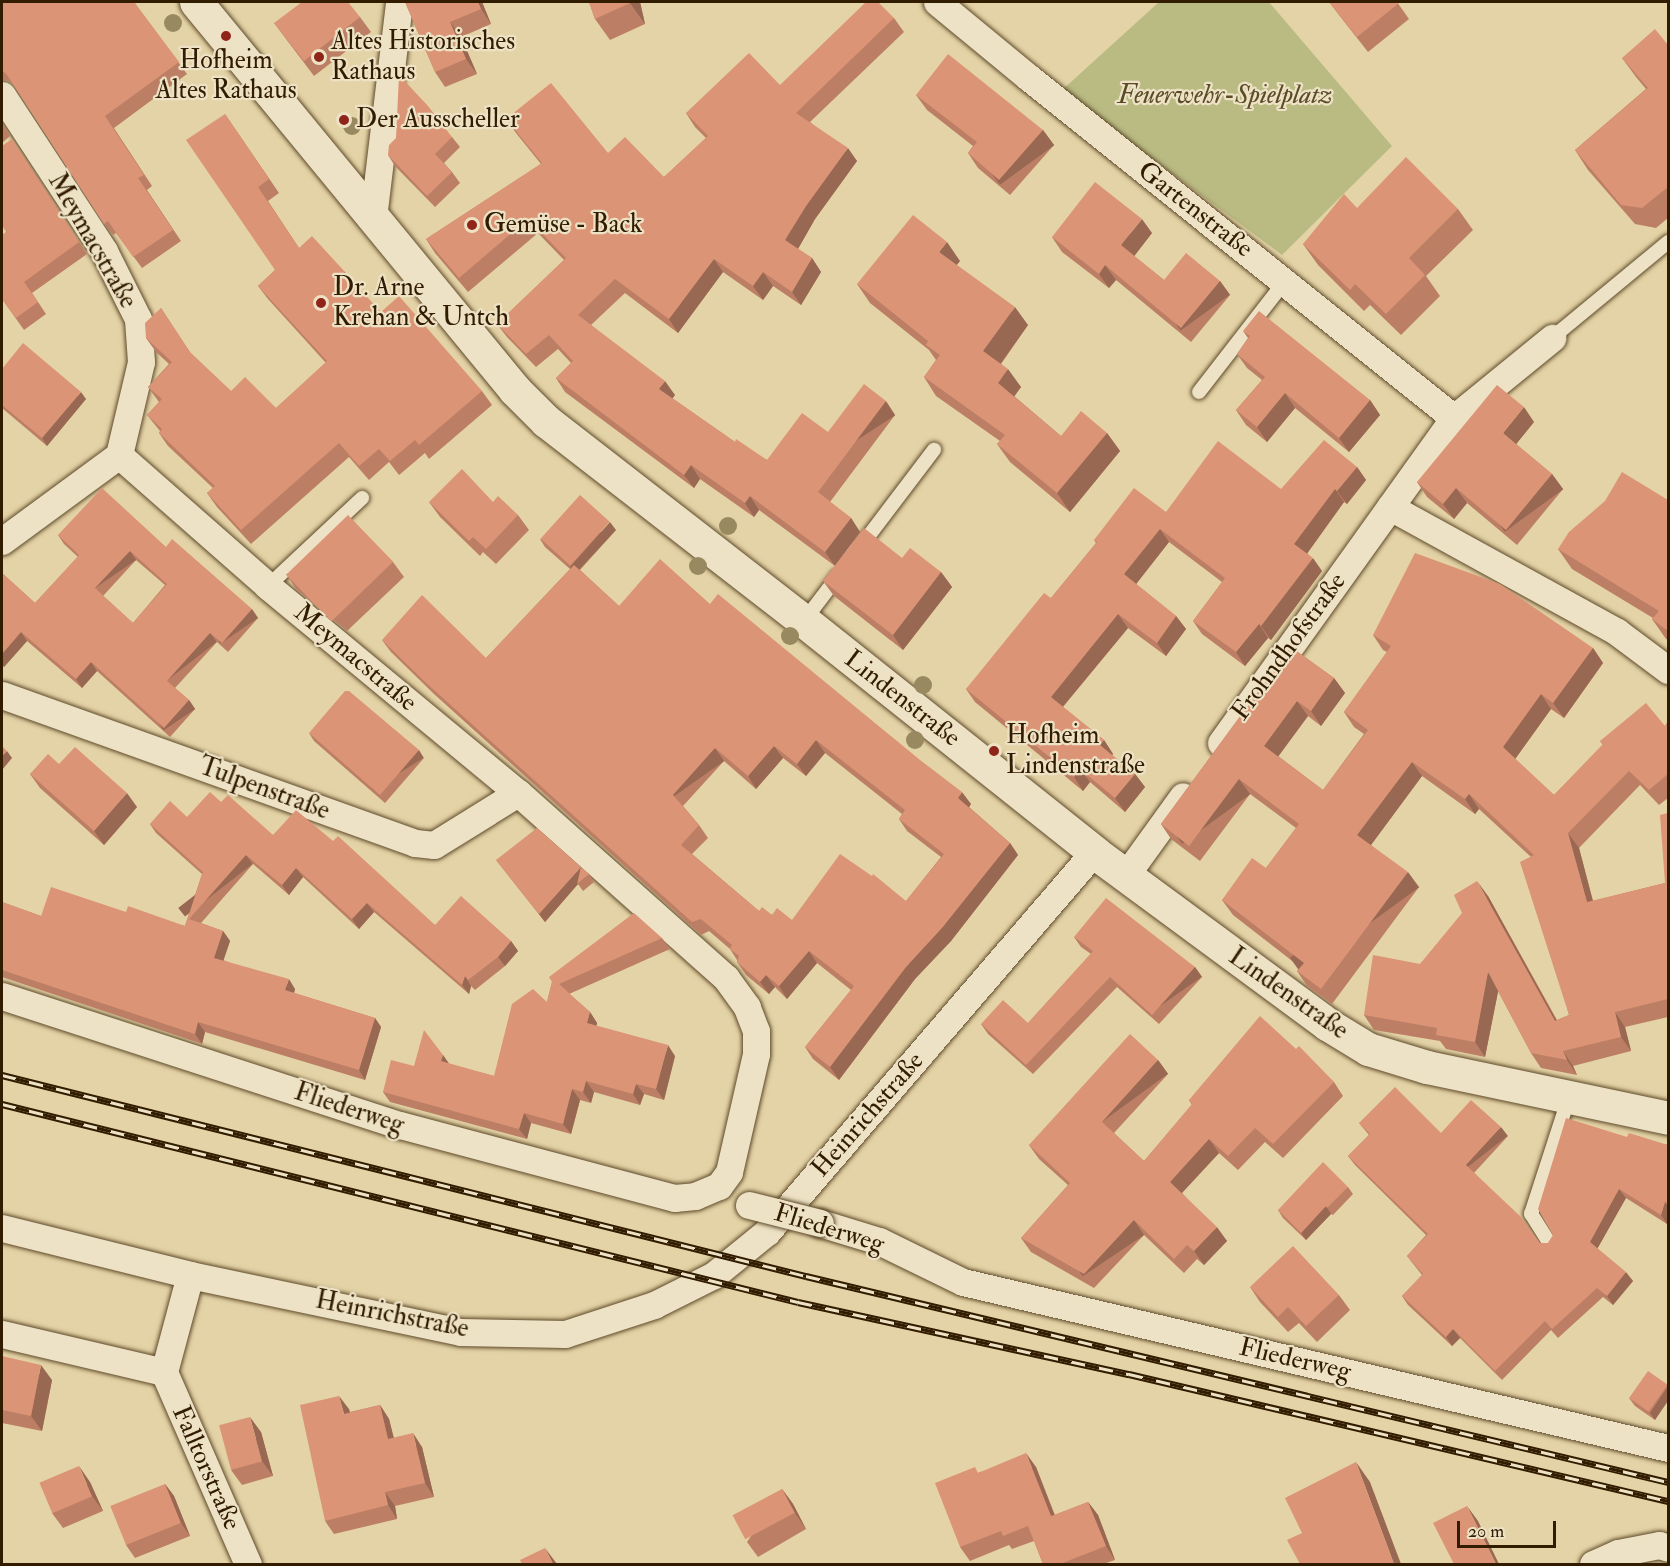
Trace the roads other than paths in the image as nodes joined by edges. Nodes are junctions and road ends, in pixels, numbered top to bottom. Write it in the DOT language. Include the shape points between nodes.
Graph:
graph roads {
  1 [pos="196,2"];
  2 [pos="399,2"];
  3 [pos="938,2"];
  4 [pos="2,95"];
  5 [pos="373,218"];
  6 [pos="1668,242"];
  7 [pos="1285,281"];
  8 [pos="1552,338"];
  9 [pos="1199,392"];
  10 [pos="1454,418"];
  11 [pos="934,450"];
  12 [pos="119,455"];
  13 [pos="362,498"];
  14 [pos="1390,507"];
  15 [pos="2,541"];
  16 [pos="268,586"];
  17 [pos="804,621"];
  18 [pos="1668,670"];
  19 [pos="2,695"];
  20 [pos="518,793"];
  21 [pos="1094,852"];
  22 [pos="1126,875"];
  23 [pos="2,996"];
  24 [pos="1569,1096"];
  25 [pos="1668,1118"];
  26 [pos="719,1186"];
  27 [pos="2,1228"];
  28 [pos="1550,1244"];
  29 [pos="190,1275"];
  30 [pos="2,1334"];
  31 [pos="164,1372"];
  32 [pos="1668,1448"];
  33 [pos="1668,1548"];
  34 [pos="248,1564"];
  35 [pos="1593,1564"];
  1 -- 5 [label="main road, Lindenstraße"];
  2 -- 5 [label="street"];
  3 -- 7 [label="street, Gartenstraße"];
  4 -- 12 [label="street, Meymacstraße" via="23,137 104,251 138,319 141,362"];
  5 -- 17 [label="main road, Lindenstraße" via="515,390 546,421"];
  6 -- 8 [label="lane"];
  7 -- 9 [label="lane"];
  7 -- 10 [label="street, Gartenstraße"];
  8 -- 10 [label="street, Frohndhofstraße"];
  10 -- 14 [label="street, Frohndhofstraße"];
  11 -- 17 [label="lane"];
  12 -- 15 [label="street"];
  12 -- 16 [label="street, Meymacstraße"];
  13 -- 16 [label="lane"];
  14 -- 18 [label="street" via="1617,632"];
  14 -- 22 [label="street, Frohndhofstraße"];
  16 -- 20 [label="street, Meymacstraße"];
  17 -- 21 [label="main road, Lindenstraße"];
  19 -- 20 [label="street, Tulpenstraße" via="415,843 434,845"];
  20 -- 26 [label="street, Meymacstraße" via="726,978 747,1007 756,1031 756,1054 729,1172"];
  21 -- 22 [label="main road, Lindenstraße"];
  21 -- 29 [label="street, Heinrichstraße" via="767,1232 714,1275 654,1305 565,1334 460,1332"];
  22 -- 24 [label="main road, Lindenstraße" via="1327,1024 1368,1049 1427,1067"];
  23 -- 26 [label="street, Fliederweg" via="400,1125 651,1192 674,1198 695,1196"];
  24 -- 25 [label="main road, Lindenstraße"];
  24 -- 28 [label="lane" via="1531,1214"];
  26 -- 32 [label="street, Fliederweg, bridge" via="749,1205 879,1241 963,1282"];
  27 -- 29 [label="street, Heinrichstraße"];
  29 -- 31 [label="street"];
  30 -- 31 [label="street"];
  31 -- 34 [label="street, Falltorstraße"];
  33 -- 35 [label="street" via="1659,1545 1618,1553"];
}
